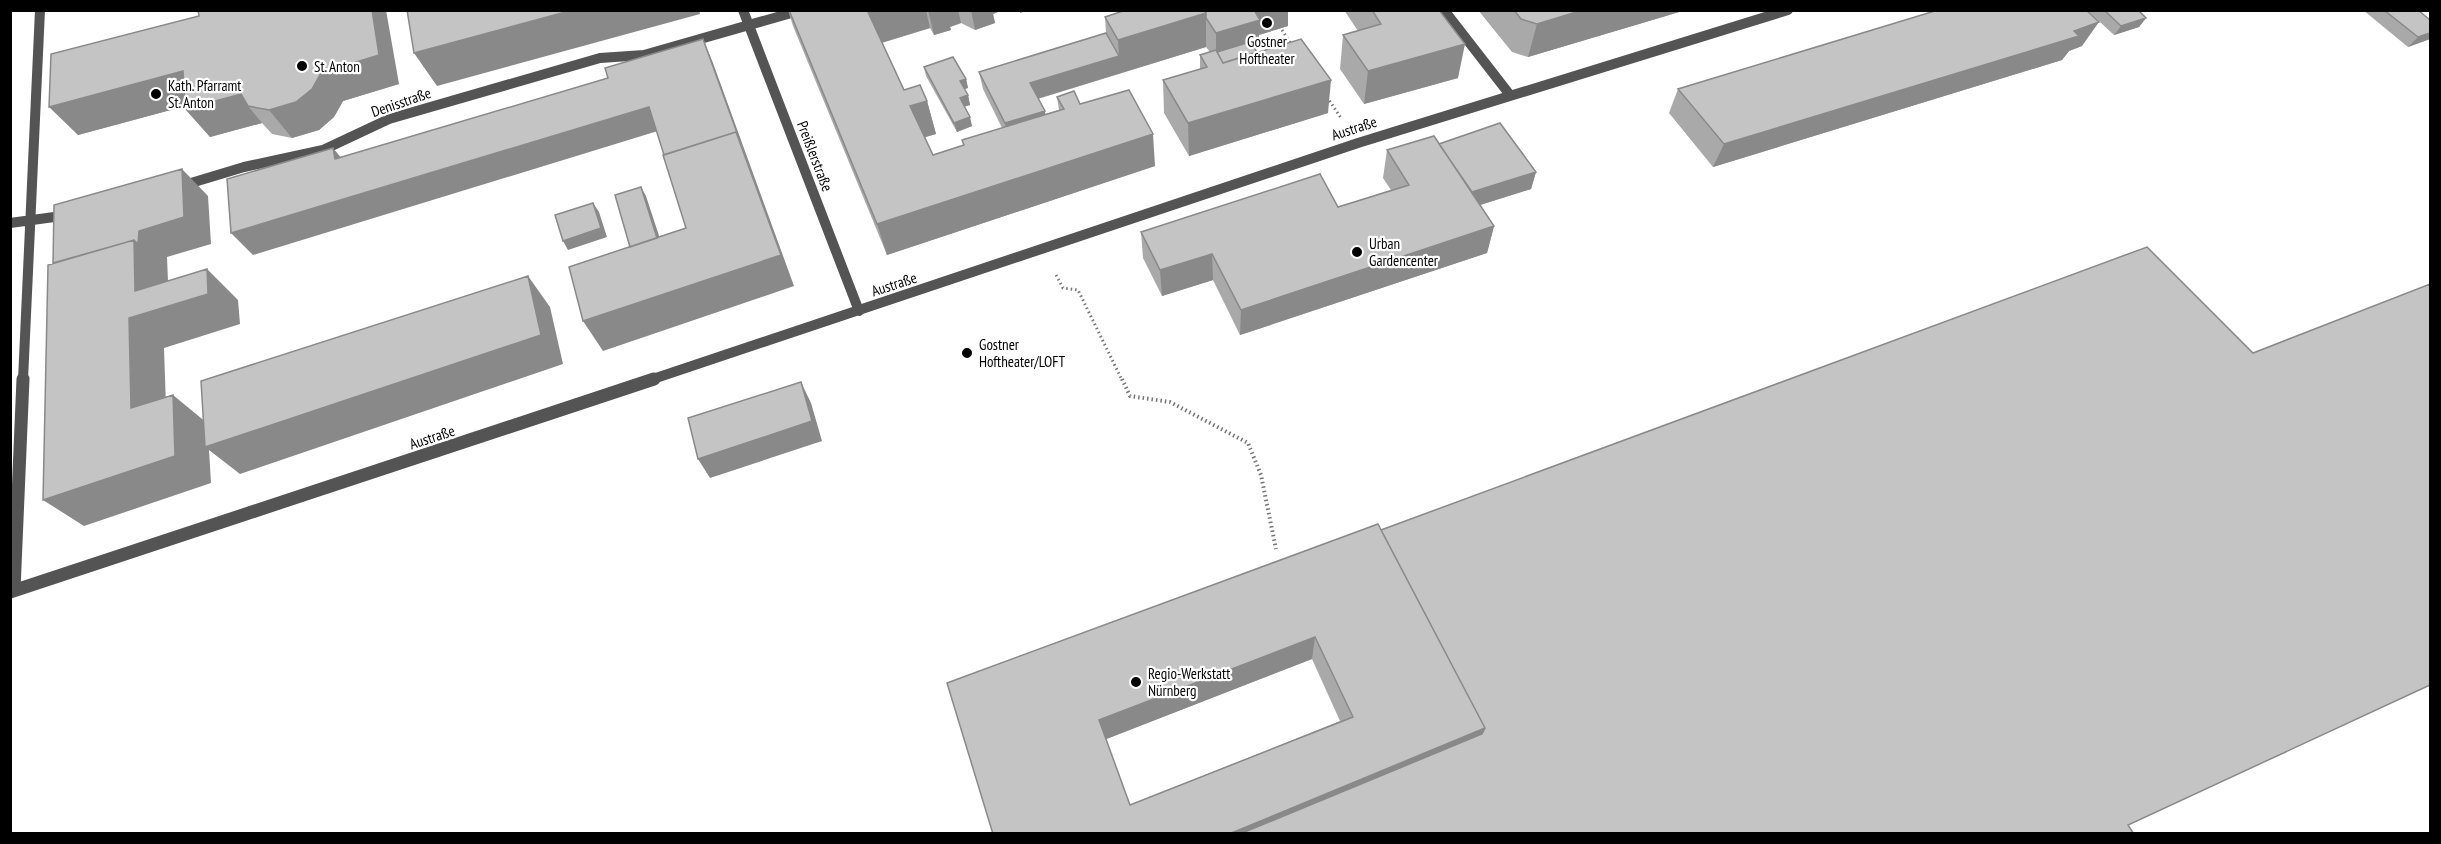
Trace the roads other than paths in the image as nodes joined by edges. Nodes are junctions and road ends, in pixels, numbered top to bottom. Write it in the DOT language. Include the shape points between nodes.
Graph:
graph roads {
  1 [pos="40,10"];
  2 [pos="743,10"];
  3 [pos="802,10"];
  4 [pos="1444,10"];
  5 [pos="1788,10"];
  6 [pos="749,25"];
  7 [pos="1510,95"];
  8 [pos="168,190"];
  9 [pos="82,213"];
  10 [pos="31,220"];
  11 [pos="10,223"];
  12 [pos="859,311"];
  13 [pos="12,591"];
  1 -- 10 [label="street"];
  2 -- 6 [label="street, Preißlerstraße"];
  3 -- 6 [label="street, Denisstraße"];
  4 -- 7 [label="street"];
  5 -- 7 [label="street, Austraße"];
  6 -- 8 [label="street, Denisstraße" via="644,55 600,58 389,119 323,150 244,167"];
  6 -- 12 [label="street, Preißlerstraße"];
  7 -- 12 [label="street, Austraße" via="1358,142"];
  9 -- 10 [label="street"];
  10 -- 11 [label="street"];
  10 -- 13 [label="street"];
  12 -- 13 [label="street, Austraße"];
}
